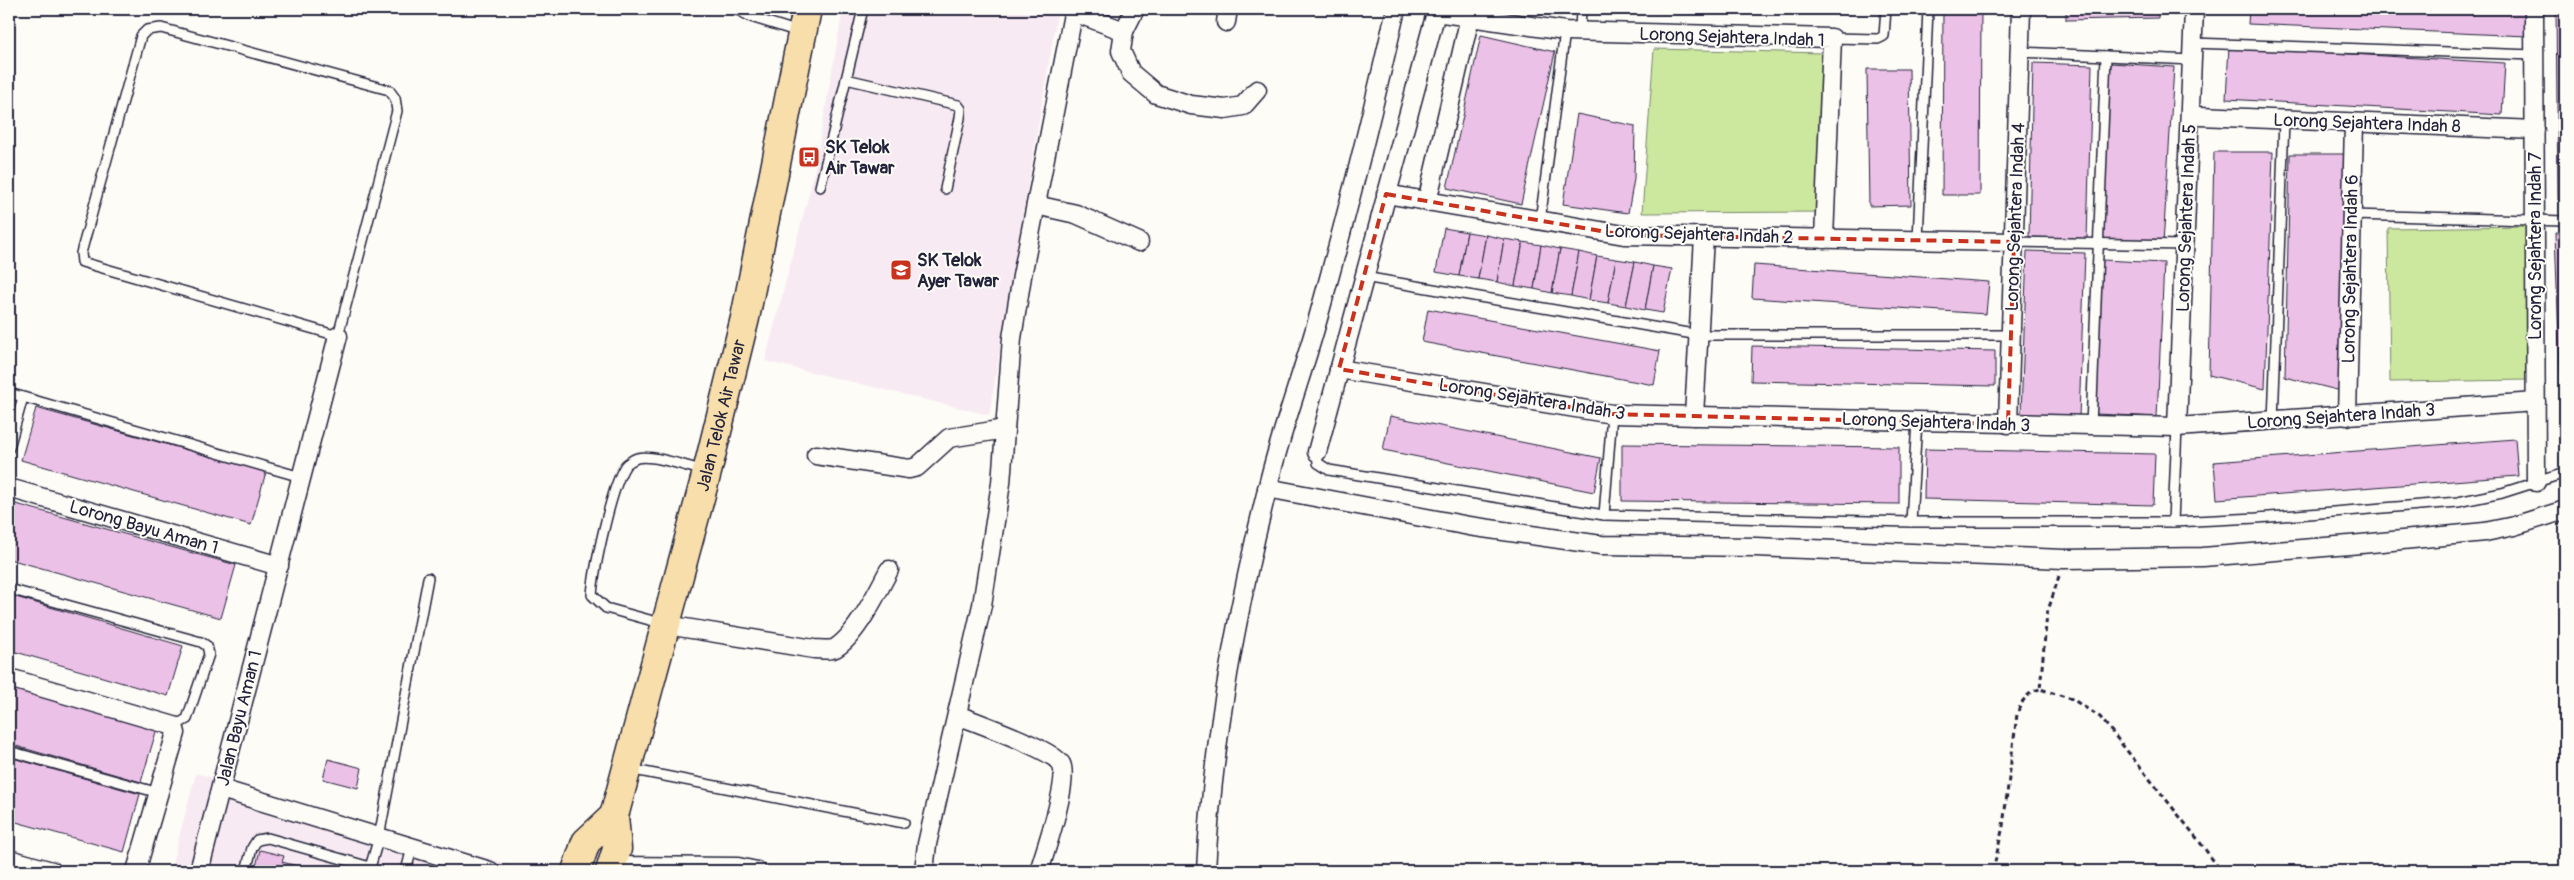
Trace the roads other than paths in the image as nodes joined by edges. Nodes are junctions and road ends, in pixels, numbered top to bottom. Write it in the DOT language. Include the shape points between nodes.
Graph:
graph roads {
  1 [pos="736,9"];
  2 [pos="863,9"];
  3 [pos="1135,9"];
  4 [pos="1396,9"];
  5 [pos="1581,9"];
  6 [pos="1886,9"];
  7 [pos="1928,9"];
  8 [pos="2021,9"];
  9 [pos="2194,9"];
  10 [pos="2534,9"];
  11 [pos="1074,10"];
  12 [pos="1436,10"];
  13 [pos="1470,17"];
  14 [pos="805,21"];
  15 [pos="1124,31"];
  16 [pos="1572,31"];
  17 [pos="1832,38"];
  18 [pos="2192,51"];
  19 [pos="2020,52"];
  20 [pos="2534,55"];
  21 [pos="2106,56"];
  22 [pos="846,79"];
  23 [pos="1257,90"];
  24 [pos="2200,116"];
  25 [pos="2284,120"];
  26 [pos="2354,123"];
  27 [pos="2534,130"];
  28 [pos="820,187"];
  29 [pos="945,189"];
  30 [pos="1386,194"];
  31 [pos="1427,202"];
  32 [pos="1036,205"];
  33 [pos="2352,215"];
  34 [pos="2535,220"];
  35 [pos="1540,221"];
  36 [pos="2565,221"];
  37 [pos="1704,237"];
  38 [pos="1824,239"];
  39 [pos="1918,240"];
  40 [pos="1138,242"];
  41 [pos="2014,242"];
  42 [pos="2098,244"];
  43 [pos="2185,245"];
  44 [pos="1364,277"];
  45 [pos="1699,335"];
  46 [pos="2011,335"];
  47 [pos="338,336"];
  48 [pos="1339,369"];
  49 [pos="9,393"];
  50 [pos="22,397"];
  51 [pos="2536,402"];
  52 [pos="1612,414"];
  53 [pos="1694,416"];
  54 [pos="2347,416"];
  55 [pos="1917,421"];
  56 [pos="2273,422"];
  57 [pos="2008,424"];
  58 [pos="2091,426"];
  59 [pos="2177,427"];
  60 [pos="1004,429"];
  61 [pos="9,448"];
  62 [pos="1317,452"];
  63 [pos="816,455"];
  64 [pos="707,472"];
  65 [pos="2565,474"];
  66 [pos="302,477"];
  67 [pos="2536,482"];
  68 [pos="9,488"];
  69 [pos="1267,488"];
  70 [pos="2565,510"];
  71 [pos="1604,515"];
  72 [pos="1911,522"];
  73 [pos="2174,522"];
  74 [pos="279,566"];
  75 [pos="889,570"];
  76 [pos="428,578"];
  77 [pos="9,588"];
  78 [pos="667,625"];
  79 [pos="9,678"];
  80 [pos="958,715"];
  81 [pos="175,730"];
  82 [pos="9,751"];
  83 [pos="626,769"];
  84 [pos="221,790"];
  85 [pos="159,793"];
  86 [pos="614,816"];
  87 [pos="904,823"];
  88 [pos="378,837"];
  89 [pos="412,848"];
  90 [pos="9,859"];
  91 [pos="370,869"];
  92 [pos="611,869"];
  93 [pos="52,871"];
  94 [pos="136,871"];
  95 [pos="199,871"];
  96 [pos="246,871"];
  97 [pos="406,871"];
  98 [pos="490,871"];
  99 [pos="576,871"];
  100 [pos="757,871"];
  101 [pos="924,871"];
  102 [pos="1039,871"];
  103 [pos="1206,871"];
  1 -- 14 [label="lane" via="752,17"];
  2 -- 22 [label="lane"];
  3 -- 15 [label="street"];
  4 -- 69 [label="street" via="1370,125 1320,313"];
  5 -- 16 [label="lane"];
  6 -- 17 [label="lane" via="1884,36 1878,39"];
  7 -- 39 [label="lane"];
  8 -- 19 [label="street, Lorong Sejahtera Indah 4"];
  9 -- 18 [label="street, Lorong Sejahtera Indah 5"];
  10 -- 20 [label="street, Lorong Sejahtera Indah 7"];
  11 -- 15 [label="street"];
  11 -- 32 [label="street"];
  12 -- 13 [label="street, Lorong Sejahtera Indah 1"];
  12 -- 30 [label="street"];
  13 -- 16 [label="street, Lorong Sejahtera Indah 1"];
  13 -- 31 [label="street"];
  14 -- 64 [label="main road, Jalan Telok Air Tawar" via="745,318"];
  15 -- 23 [label="street" via="1121,51 1131,73 1156,94 1225,109 1243,106"];
  16 -- 17 [label="street, Lorong Sejahtera Indah 1"];
  16 -- 35 [label="lane"];
  17 -- 38 [label="street, Lorong Sejahtera Indah 1"];
  18 -- 20 [label="lane"];
  18 -- 21 [label="lane"];
  18 -- 43 [label="street, Lorong Sejahtera Indah 5"];
  19 -- 21 [label="lane"];
  19 -- 41 [label="street, Lorong Sejahtera Indah 4"];
  20 -- 27 [label="street, Lorong Sejahtera Indah 7"];
  21 -- 42 [label="lane"];
  22 -- 28 [label="lane"];
  22 -- 29 [label="lane" via="958,105 960,118"];
  24 -- 25 [label="street, Lorong Sejahtera Indah 8"];
  25 -- 26 [label="street, Lorong Sejahtera Indah 8"];
  25 -- 56 [label="lane"];
  26 -- 27 [label="street, Lorong Sejahtera Indah 8"];
  26 -- 33 [label="street, Lorong Sejahtera Indah 6"];
  27 -- 34 [label="street, Lorong Sejahtera Indah 7"];
  30 -- 31 [label="street, Lorong Sejahtera Indah 2"];
  30 -- 44 [label="street"];
  31 -- 35 [label="street, Lorong Sejahtera Indah 2"];
  32 -- 40 [label="street" via="1076,214"];
  32 -- 60 [label="street" via="1012,338"];
  33 -- 34 [label="lane"];
  33 -- 54 [label="street, Lorong Sejahtera Indah 6"];
  34 -- 36 [label="lane"];
  34 -- 51 [label="street, Lorong Sejahtera Indah 7"];
  35 -- 37 [label="street, Lorong Sejahtera Indah 2" via="1624,235"];
  37 -- 38 [label="street, Lorong Sejahtera Indah 2"];
  37 -- 45 [label="street"];
  38 -- 39 [label="street, Lorong Sejahtera Indah 2"];
  39 -- 41 [label="street, Lorong Sejahtera Indah 2"];
  41 -- 42 [label="lane"];
  41 -- 46 [label="street, Lorong Sejahtera Indah 4"];
  42 -- 43 [label="lane"];
  42 -- 58 [label="lane"];
  43 -- 59 [label="street, Lorong Sejahtera Indah 5"];
  44 -- 45 [label="lane"];
  44 -- 48 [label="street"];
  45 -- 46 [label="lane"];
  45 -- 53 [label="street"];
  46 -- 57 [label="street, Lorong Sejahtera Indah 4"];
  47 -- 47 [label="lane" via="82,262 141,36 147,30 162,28 389,90 395,98 397,111"];
  47 -- 66 [label="street, Jalan Bayu Aman 1"];
  48 -- 52 [label="street, Lorong Sejahtera Indah 3"];
  48 -- 62 [label="street"];
  49 -- 50 [label="lane"];
  50 -- 61 [label="lane"];
  50 -- 66 [label="lane"];
  51 -- 54 [label="street, Lorong Sejahtera Indah 3"];
  51 -- 67 [label="street, Lorong Sejahtera Indah 7"];
  52 -- 53 [label="street, Lorong Sejahtera Indah 3"];
  52 -- 71 [label="lane"];
  53 -- 55 [label="street, Lorong Sejahtera Indah 3"];
  54 -- 56 [label="street, Lorong Sejahtera Indah 3"];
  55 -- 57 [label="street, Lorong Sejahtera Indah 3"];
  55 -- 72 [label="lane"];
  56 -- 59 [label="street, Lorong Sejahtera Indah 3"];
  57 -- 58 [label="street, Lorong Sejahtera Indah 3"];
  58 -- 59 [label="street, Lorong Sejahtera Indah 3"];
  59 -- 73 [label="lane"];
  60 -- 63 [label="street" via="949,438 917,467 908,469"];
  60 -- 80 [label="street" via="993,540"];
  62 -- 71 [label="lane" via="1318,463 1329,470"];
  64 -- 78 [label="main road, Jalan Telok Air Tawar"];
  64 -- 78 [label="lane" via="656,459 638,458 626,465 617,484 593,577 592,595 606,608"];
  65 -- 67 [label="lane"];
  66 -- 74 [label="street, Jalan Bayu Aman 1"];
  67 -- 73 [label="lane" via="2458,502"];
  68 -- 74 [label="street, Lorong Bayu Aman 1"];
  69 -- 70 [label="street" via="1469,526 1601,545 1756,547 2064,559 2203,556 2485,532"];
  69 -- 103 [label="street" via="1242,600 1223,710 1208,826"];
  71 -- 72 [label="lane"];
  72 -- 73 [label="lane"];
  74 -- 84 [label="street, Jalan Bayu Aman 1"];
  75 -- 78 [label="street" via="869,606 846,639 835,648 814,649"];
  76 -- 88 [label="lane"];
  77 -- 81 [label="lane" via="207,646 209,654 187,719"];
  78 -- 83 [label="main road, Jalan Telok Air Tawar"];
  79 -- 81 [label="street"];
  80 -- 101 [label="street" via="926,844"];
  80 -- 102 [label="street" via="1046,752 1060,763 1064,771 1059,804"];
  81 -- 85 [label="street"];
  82 -- 85 [label="lane"];
  83 -- 86 [label="main road, Jalan Telok Air Tawar"];
  83 -- 87 [label="lane"];
  84 -- 88 [label="street"];
  84 -- 95 [label="street, Jalan Bayu Aman 1"];
  85 -- 94 [label="street"];
  86 -- 92 [label="main road, Jalan Telok Air Tawar" via="617,849"];
  86 -- 99 [label="main road" via="586,842"];
  88 -- 89 [label="street"];
  88 -- 91 [label="lane"];
  89 -- 97 [label="lane"];
  89 -- 98 [label="street"];
  90 -- 93 [label="street"];
  91 -- 96 [label="lane" via="268,838 257,840"];
  92 -- 100 [label="street" via="738,866"];
}
